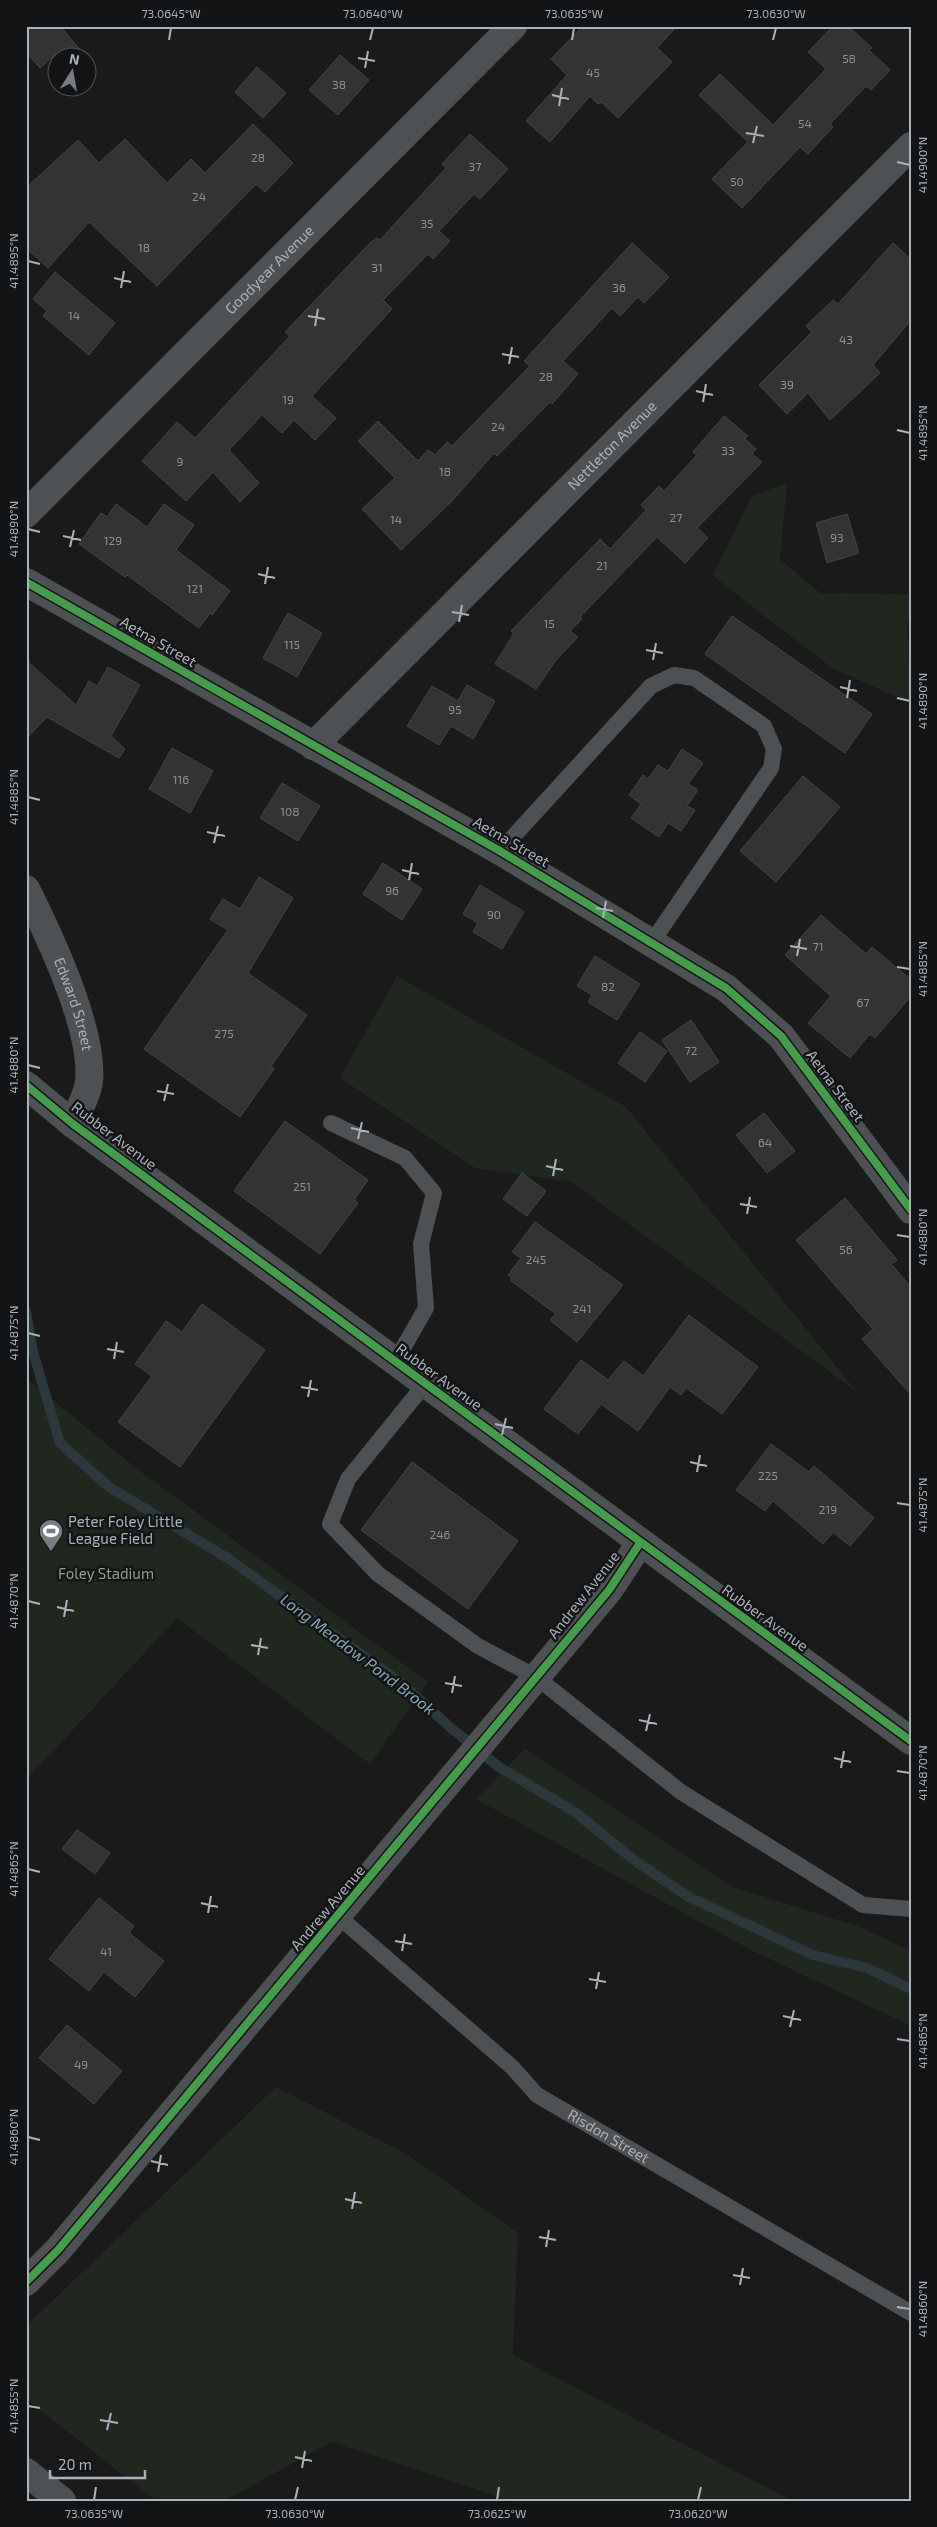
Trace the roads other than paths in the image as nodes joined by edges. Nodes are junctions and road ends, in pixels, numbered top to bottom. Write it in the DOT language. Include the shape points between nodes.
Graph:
graph roads {
  1 [pos="513,26"];
  2 [pos="911,146"];
  3 [pos="26,514"];
  4 [pos="26,582"];
  5 [pos="313,746"];
  6 [pos="500,851"];
  7 [pos="26,889"];
  8 [pos="652,942"];
  9 [pos="34,1092"];
  10 [pos="331,1123"];
  11 [pos="73,1124"];
  12 [pos="911,1210"];
  13 [pos="395,1362"];
  14 [pos="425,1384"];
  15 [pos="640,1543"];
  16 [pos="536,1677"];
  17 [pos="911,1741"];
  18 [pos="911,1909"];
  19 [pos="338,1916"];
  20 [pos="26,2282"];
  21 [pos="911,2313"];
  22 [pos="26,2472"];
  23 [pos="62,2501"];
  1 -- 3 [label="street, Goodyear Avenue"];
  2 -- 5 [label="street, Nettleton Avenue"];
  4 -- 5 [label="street, Aetna Street"];
  5 -- 6 [label="street, Aetna Street"];
  6 -- 8 [label="street, Aetna Street"];
  6 -- 8 [label="lane" via="651,686 674,675 694,678 764,726 774,749 773,758 771,768"];
  7 -- 11 [label="street, Edward Street" via="73,997 88,1050 89,1082"];
  8 -- 12 [label="street, Aetna Street" via="726,988 781,1036"];
  9 -- 11 [label="street, Rubber Avenue"];
  10 -- 13 [label="lane" via="405,1158 434,1193 421,1244 426,1308"];
  11 -- 13 [label="street, Rubber Avenue"];
  13 -- 14 [label="street, Rubber Avenue"];
  14 -- 15 [label="street, Rubber Avenue"];
  14 -- 16 [label="lane" via="348,1479 330,1524 378,1574 478,1646"];
  15 -- 16 [label="street, Andrew Avenue" via="609,1590"];
  15 -- 17 [label="street, Rubber Avenue"];
  16 -- 18 [label="lane" via="681,1792 863,1905"];
  16 -- 19 [label="street, Andrew Avenue"];
  19 -- 20 [label="street, Andrew Avenue" via="100,2201"];
  19 -- 21 [label="lane, Risdon Street" via="512,2067 537,2095"];
  22 -- 23 [label="street"];
}
